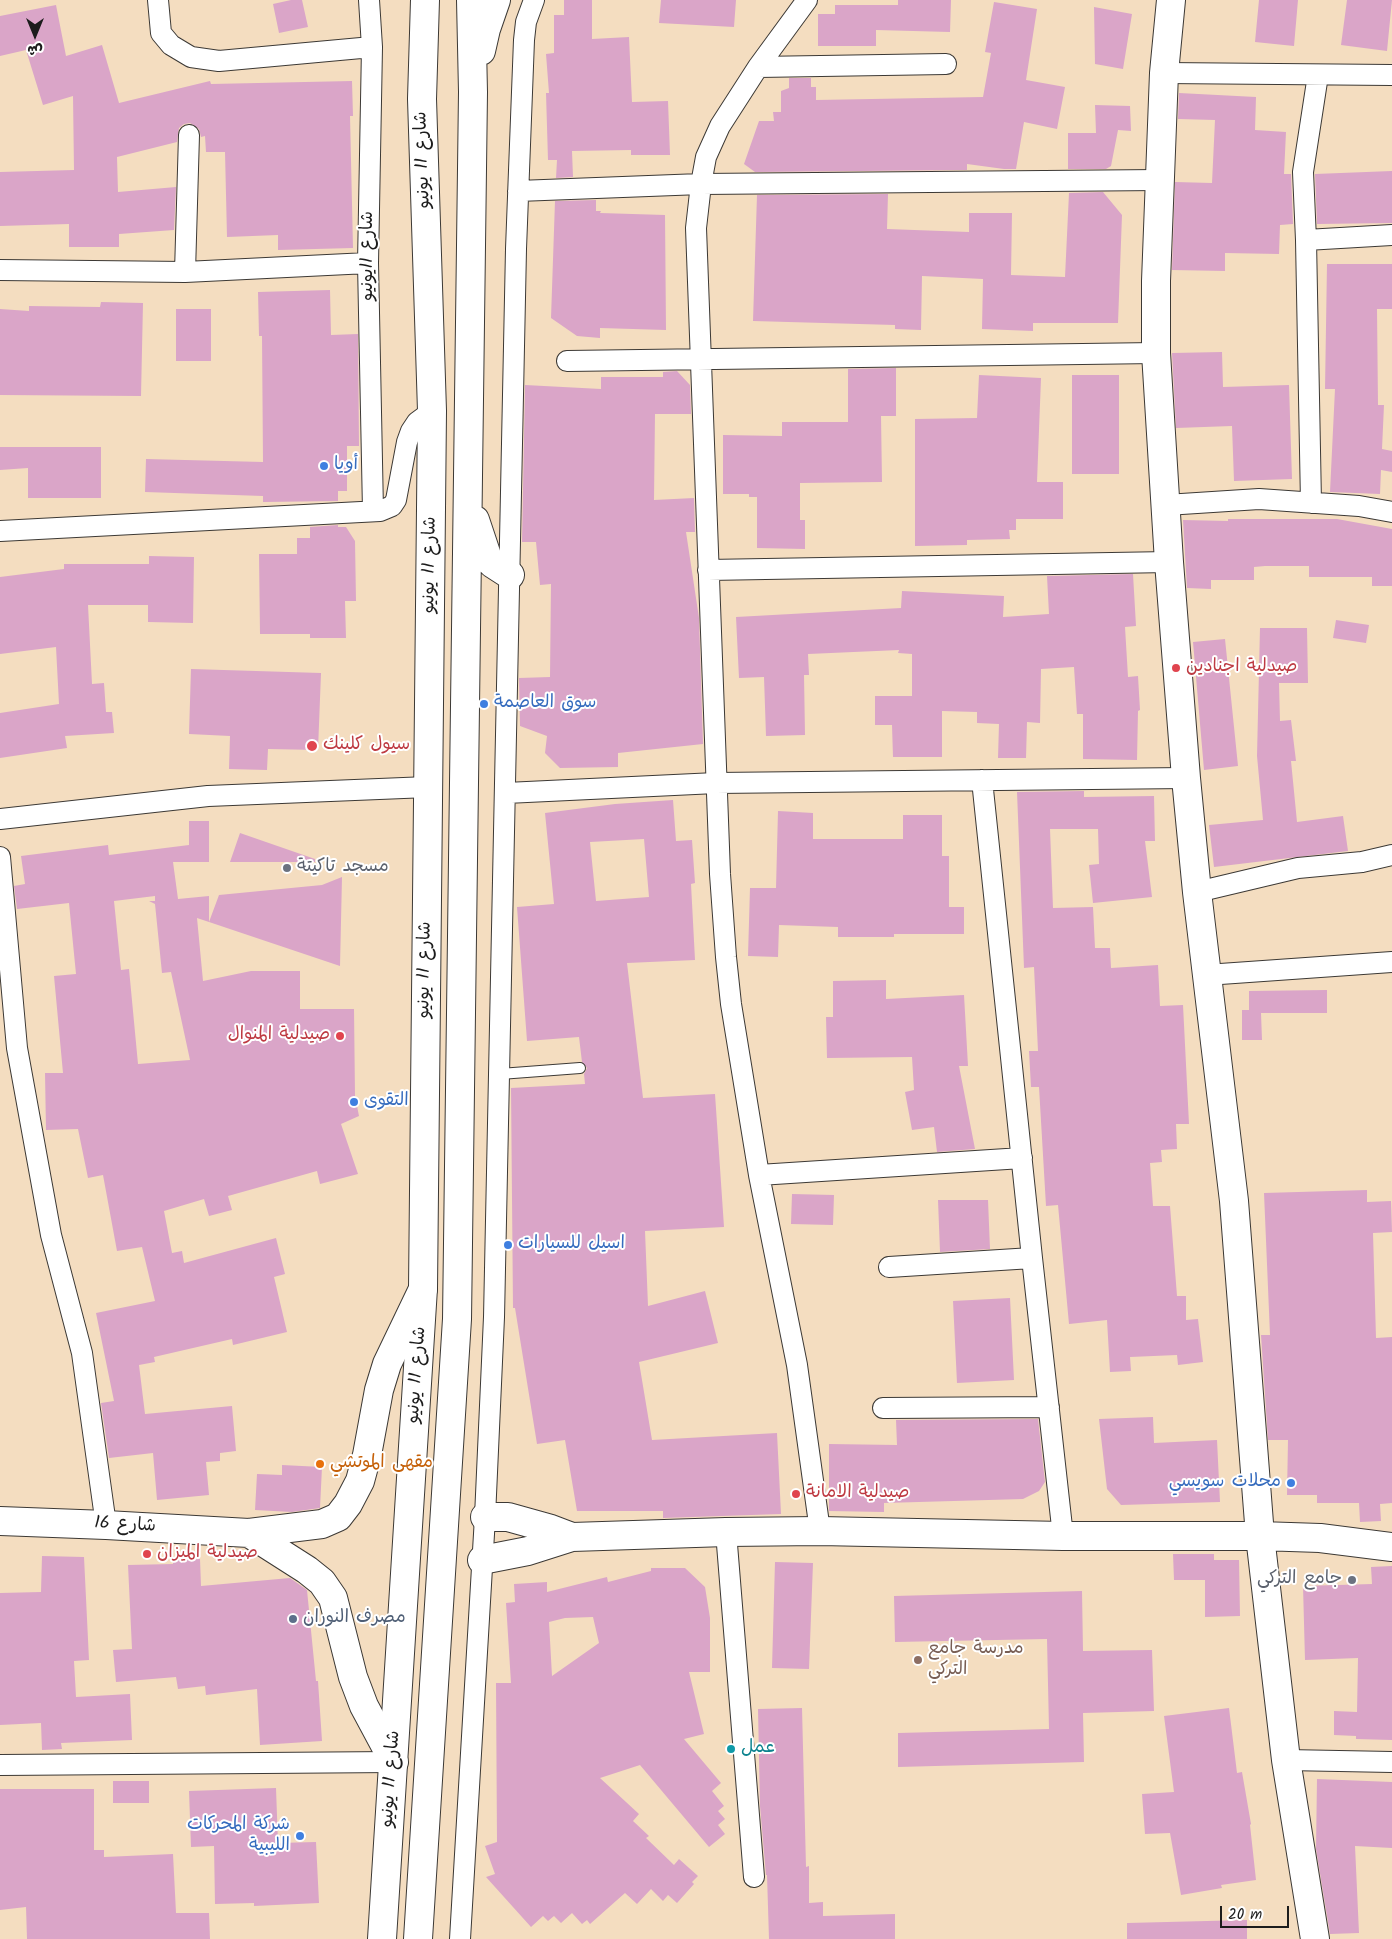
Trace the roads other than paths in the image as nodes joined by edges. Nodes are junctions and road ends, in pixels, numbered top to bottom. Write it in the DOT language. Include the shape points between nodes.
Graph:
graph roads {
  1 [pos="158,0"];
  2 [pos="369,0"];
  3 [pos="425,0"];
  4 [pos="471,0"];
  5 [pos="496,0"];
  6 [pos="534,0"];
  7 [pos="807,0"];
  8 [pos="1171,0"];
  9 [pos="372,47"];
  10 [pos="946,64"];
  11 [pos="758,67"];
  12 [pos="1164,73"];
  13 [pos="1318,75"];
  14 [pos="1392,76"];
  15 [pos="473,92"];
  16 [pos="189,136"];
  17 [pos="1160,180"];
  18 [pos="701,184"];
  19 [pos="518,191"];
  20 [pos="1392,235"];
  21 [pos="1306,240"];
  22 [pos="368,263"];
  23 [pos="0,270"];
  24 [pos="185,272"];
  25 [pos="1156,353"];
  26 [pos="701,359"];
  27 [pos="567,361"];
  28 [pos="432,410"];
  29 [pos="468,493"];
  30 [pos="1311,503"];
  31 [pos="1166,505"];
  32 [pos="373,511"];
  33 [pos="1392,512"];
  34 [pos="0,531"];
  35 [pos="1169,562"];
  36 [pos="708,570"];
  37 [pos="510,575"];
  38 [pos="1186,778"];
  39 [pos="982,780"];
  40 [pos="716,782"];
  41 [pos="428,787"];
  42 [pos="506,793"];
  43 [pos="0,819"];
  44 [pos="1392,855"];
  45 [pos="0,857"];
  46 [pos="1197,892"];
  47 [pos="1392,962"];
  48 [pos="1206,975"];
  49 [pos="580,1068"];
  50 [pos="500,1074"];
  51 [pos="1022,1158"];
  52 [pos="759,1176"];
  53 [pos="1032,1258"];
  54 [pos="889,1268"];
  55 [pos="423,1288"];
  56 [pos="1049,1407"];
  57 [pos="883,1408"];
  58 [pos="485,1517"];
  59 [pos="0,1521"];
  60 [pos="106,1525"];
  61 [pos="820,1531"];
  62 [pos="726,1532"];
  63 [pos="249,1533"];
  64 [pos="1064,1536"];
  65 [pos="1260,1536"];
  66 [pos="572,1537"];
  67 [pos="1392,1547"];
  68 [pos="482,1560"];
  69 [pos="1286,1760"];
  70 [pos="394,1762"];
  71 [pos="1392,1762"];
  72 [pos="0,1765"];
  73 [pos="754,1877"];
  74 [pos="382,1939"];
  75 [pos="418,1939"];
  76 [pos="460,1939"];
  77 [pos="1315,1939"];
  1 -- 9 [label="street" via="161,33 171,45 191,57 219,61"];
  2 -- 9 [label="street, شارع 11يونيو"];
  3 -- 28 [label="main road, شارع 11 يونيو" via="422,99"];
  4 -- 15 [label="main road, شارع 11 يونيو"];
  5 -- 15 [label="main road" via="486,29"];
  6 -- 19 [label="street" via="524,40"];
  7 -- 11 [label="street"];
  8 -- 12 [label="main road"];
  9 -- 22 [label="street, شارع 11يونيو"];
  10 -- 11 [label="street"];
  11 -- 18 [label="street" via="720,126 706,157"];
  12 -- 13 [label="street"];
  12 -- 17 [label="main road"];
  13 -- 14 [label="street"];
  13 -- 21 [label="street" via="1303,172"];
  15 -- 29 [label="main road, شارع 11 يونيو"];
  16 -- 24 [label="street"];
  17 -- 18 [label="street"];
  17 -- 25 [label="main road"];
  18 -- 19 [label="street"];
  18 -- 26 [label="street" via="696,228"];
  19 -- 37 [label="street"];
  20 -- 21 [label="street"];
  21 -- 30 [label="street"];
  22 -- 24 [label="street"];
  22 -- 32 [label="street, شارع 11يونيو"];
  23 -- 24 [label="street"];
  25 -- 26 [label="street"];
  25 -- 31 [label="main road"];
  26 -- 27 [label="street"];
  26 -- 36 [label="street"];
  28 -- 32 [label="street" via="411,431 396,500 386,509"];
  28 -- 41 [label="main road, شارع 11 يونيو"];
  29 -- 37 [label="main road" via="488,559"];
  29 -- 75 [label="main road, شارع 11 يونيو" via="457,1319"];
  30 -- 31 [label="street" via="1259,500"];
  30 -- 33 [label="street"];
  31 -- 35 [label="main road"];
  32 -- 34 [label="street"];
  35 -- 36 [label="street"];
  35 -- 38 [label="main road"];
  36 -- 40 [label="street"];
  37 -- 42 [label="street"];
  38 -- 39 [label="street"];
  38 -- 46 [label="main road"];
  39 -- 40 [label="street"];
  39 -- 51 [label="street"];
  40 -- 42 [label="street"];
  40 -- 52 [label="street" via="731,1004"];
  41 -- 43 [label="street" via="208,796"];
  41 -- 55 [label="main road, شارع 11 يونيو"];
  42 -- 50 [label="street"];
  44 -- 46 [label="street" via="1362,862 1298,868"];
  45 -- 60 [label="street" via="18,1048 51,1235 82,1353"];
  46 -- 48 [label="main road"];
  47 -- 48 [label="street"];
  48 -- 65 [label="main road" via="1234,1202"];
  49 -- 50 [label="lane"];
  50 -- 58 [label="street"];
  51 -- 52 [label="street"];
  51 -- 53 [label="street"];
  52 -- 61 [label="street" via="797,1365"];
  53 -- 54 [label="street"];
  53 -- 56 [label="street"];
  55 -- 63 [label="main road, شارع 16" via="387,1364 375,1408 368,1455 348,1504 338,1517 322,1524"];
  55 -- 70 [label="main road, شارع 11 يونيو"];
  56 -- 57 [label="street"];
  56 -- 64 [label="street"];
  58 -- 66 [label="main road" via="508,1517 530,1522"];
  58 -- 68 [label="street"];
  59 -- 60 [label="main road, شارع 16"];
  60 -- 63 [label="main road, شارع 16"];
  61 -- 62 [label="main road"];
  61 -- 64 [label="main road"];
  62 -- 66 [label="main road"];
  62 -- 73 [label="street"];
  63 -- 70 [label="main road" via="307,1570 322,1582 333,1598 353,1677"];
  64 -- 65 [label="main road"];
  65 -- 67 [label="main road" via="1320,1538"];
  65 -- 69 [label="main road"];
  66 -- 68 [label="main road" via="528,1551"];
  68 -- 76 [label="street"];
  69 -- 71 [label="street"];
  69 -- 77 [label="main road"];
  70 -- 72 [label="street"];
  70 -- 74 [label="main road, شارع 11 يونيو"];
}
